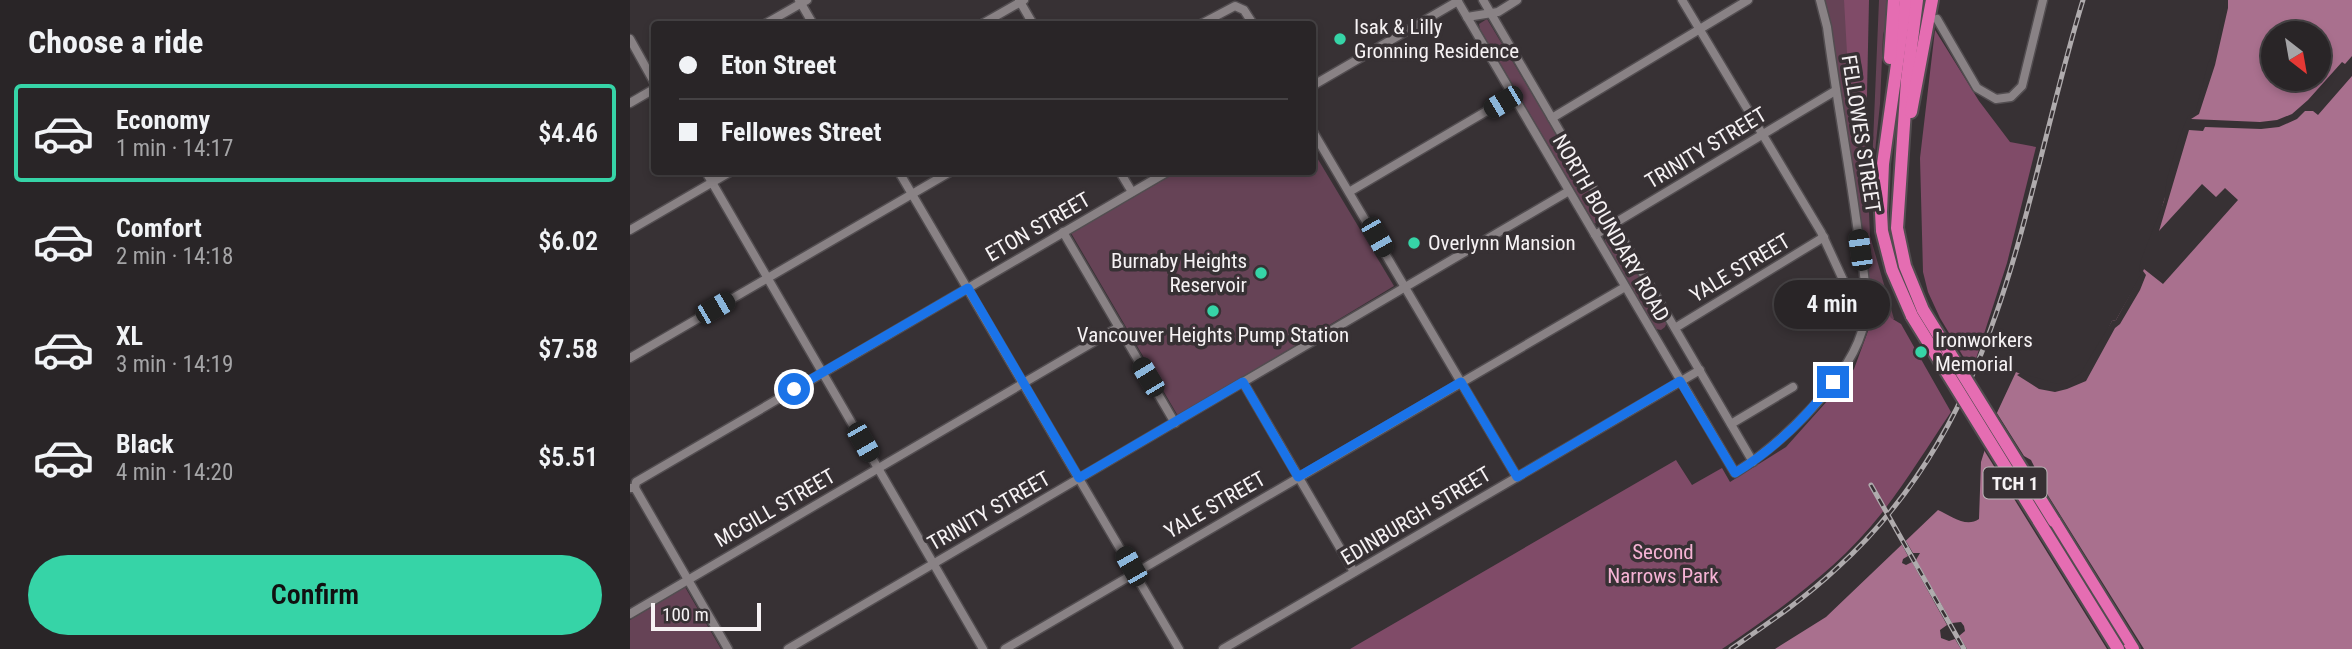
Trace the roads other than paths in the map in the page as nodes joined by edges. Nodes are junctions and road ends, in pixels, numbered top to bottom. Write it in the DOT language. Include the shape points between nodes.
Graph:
graph roads {
  1 [pos="1483,0"];
  2 [pos="1517,0"];
  3 [pos="1682,0"];
  4 [pos="1748,0"];
  5 [pos="1820,0"];
  6 [pos="1894,0"];
  7 [pos="1906,0"];
  8 [pos="1917,0"];
  9 [pos="1931,0"];
  10 [pos="2043,0"];
  11 [pos="802,1"];
  12 [pos="1021,1"];
  13 [pos="1458,1"];
  14 [pos="1490,13"];
  15 [pos="1467,17"];
  16 [pos="1937,19"];
  17 [pos="770,21"];
  18 [pos="812,21"];
  19 [pos="987,21"];
  20 [pos="1031,21"];
  21 [pos="1206,21"];
  22 [pos="1251,21"];
  23 [pos="1699,29"];
  24 [pos="630,39"];
  25 [pos="651,77"];
  26 [pos="1316,84"];
  27 [pos="651,91"];
  28 [pos="1835,91"];
  29 [pos="1514,95"];
  30 [pos="630,103"];
  31 [pos="1552,118"];
  32 [pos="1763,134"];
  33 [pos="1316,137"];
  34 [pos="1883,163"];
  35 [pos="1900,164"];
  36 [pos="708,175"];
  37 [pos="725,175"];
  38 [pos="901,175"];
  39 [pos="945,175"];
  40 [pos="1122,175"];
  41 [pos="1162,175"];
  42 [pos="712,182"];
  43 [pos="1569,191"];
  44 [pos="1132,192"];
  45 [pos="1349,192"];
  46 [pos="912,194"];
  47 [pos="1614,224"];
  48 [pos="630,230"];
  49 [pos="1063,232"];
  50 [pos="1595,235"];
  51 [pos="1824,237"];
  52 [pos="767,277"];
  53 [pos="1406,287"];
  54 [pos="1625,287"];
  55 [pos="968,288"];
  56 [pos="1846,293"];
  57 [pos="1917,313"];
  58 [pos="1119,327"];
  59 [pos="1675,328"];
  60 [pos="630,358"];
  61 [pos="1700,370"];
  62 [pos="823,372"];
  63 [pos="1680,381"];
  64 [pos="1243,382"];
  65 [pos="1461,382"];
  66 [pos="1023,383"];
  67 [pos="1793,387"];
  68 [pos="1175,423"];
  69 [pos="1731,424"];
  70 [pos="1753,462"];
  71 [pos="878,468"];
  72 [pos="1735,473"];
  73 [pos="1298,477"];
  74 [pos="1517,477"];
  75 [pos="1079,478"];
  76 [pos="633,484"];
  77 [pos="933,564"];
  78 [pos="1354,572"];
  79 [pos="1135,573"];
  80 [pos="688,580"];
  81 [pos="630,614"];
  82 [pos="728,649"];
  83 [pos="788,649"];
  84 [pos="983,649"];
  85 [pos="1004,649"];
  86 [pos="1179,649"];
  87 [pos="1223,649"];
  88 [pos="2118,649"];
  89 [pos="2133,649"];
  1 -- 14 [label="street, NORTH BOUNDARY ROAD"];
  2 -- 14 [label="street"];
  3 -- 23 [label="street"];
  4 -- 23 [label="street"];
  5 -- 28 [label="street, FELLOWES STREET"];
  6 -- 34 [label="highway"];
  7 -- 34 [label="highway, TCH 1"];
  8 -- 35 [label="highway, TCH 1"];
  9 -- 35 [label="highway"];
  10 -- 16 [label="street" via="2022,86 2011,97 1996,99 1977,88"];
  11 -- 17 [label="street"];
  11 -- 18 [label="street"];
  12 -- 19 [label="street"];
  12 -- 20 [label="street"];
  13 -- 15 [label="street, NORTH BOUNDARY ROAD"];
  13 -- 26 [label="street"];
  14 -- 15 [label="street"];
  14 -- 31 [label="street, NORTH BOUNDARY ROAD"];
  15 -- 29 [label="street, NORTH BOUNDARY ROAD"];
  21 -- 22 [label="street" via="1239,6"];
  23 -- 31 [label="street"];
  23 -- 32 [label="street"];
  24 -- 25 [label="street"];
  27 -- 30 [label="street"];
  28 -- 32 [label="street, TRINITY STREET"];
  28 -- 70 [label="street, FELLOWES STREET" via="1866,295 1864,322 1829,387 1802,419"];
  29 -- 43 [label="street, NORTH BOUNDARY ROAD"];
  29 -- 45 [label="street"];
  31 -- 47 [label="street, NORTH BOUNDARY ROAD"];
  32 -- 47 [label="street, TRINITY STREET"];
  32 -- 51 [label="street"];
  33 -- 45 [label="street"];
  34 -- 57 [label="highway, TCH 1" via="1882,231 1892,270"];
  35 -- 57 [label="highway, TCH 1" via="1897,228"];
  36 -- 42 [label="street"];
  37 -- 42 [label="street"];
  38 -- 46 [label="street"];
  39 -- 46 [label="street"];
  40 -- 44 [label="street"];
  41 -- 44 [label="street, ETON STREET"];
  42 -- 48 [label="street"];
  42 -- 52 [label="street"];
  43 -- 50 [label="street, NORTH BOUNDARY ROAD"];
  43 -- 53 [label="street, TRINITY STREET"];
  44 -- 49 [label="street, ETON STREET"];
  45 -- 53 [label="street"];
  46 -- 52 [label="street"];
  46 -- 55 [label="street"];
  47 -- 50 [label="street, TRINITY STREET"];
  47 -- 59 [label="street, NORTH BOUNDARY ROAD"];
  49 -- 55 [label="street, ETON STREET"];
  49 -- 58 [label="street"];
  50 -- 54 [label="street, NORTH BOUNDARY ROAD"];
  51 -- 56 [label="street"];
  51 -- 59 [label="street, YALE STREET"];
  52 -- 60 [label="street"];
  52 -- 62 [label="street"];
  53 -- 64 [label="street, TRINITY STREET"];
  53 -- 65 [label="street"];
  54 -- 63 [label="street, NORTH BOUNDARY ROAD"];
  54 -- 65 [label="street, YALE STREET"];
  55 -- 62 [label="street, ETON STREET"];
  55 -- 66 [label="street"];
  57 -- 88 [label="highway, TCH 1, bridge"];
  57 -- 89 [label="highway, TCH 1, bridge"];
  58 -- 66 [label="street, MCGILL STREET"];
  58 -- 68 [label="street"];
  59 -- 61 [label="street, NORTH BOUNDARY ROAD"];
  61 -- 63 [label="street, EDINBURGH STREET"];
  61 -- 69 [label="street, NORTH BOUNDARY ROAD"];
  62 -- 71 [label="street"];
  62 -- 76 [label="street, ETON STREET"];
  63 -- 72 [label="street, NORTH BOUNDARY ROAD"];
  63 -- 74 [label="street, EDINBURGH STREET"];
  64 -- 68 [label="street, TRINITY STREET"];
  64 -- 73 [label="street"];
  65 -- 73 [label="street, YALE STREET"];
  65 -- 74 [label="street"];
  66 -- 71 [label="street, MCGILL STREET"];
  66 -- 75 [label="street"];
  67 -- 69 [label="street"];
  68 -- 75 [label="street, TRINITY STREET"];
  69 -- 70 [label="street, NORTH BOUNDARY ROAD"];
  70 -- 72 [label="street, FELLOWES STREET"];
  71 -- 77 [label="street"];
  71 -- 80 [label="street, MCGILL STREET"];
  73 -- 78 [label="street"];
  73 -- 79 [label="street, YALE STREET"];
  74 -- 78 [label="street, EDINBURGH STREET"];
  75 -- 77 [label="street, TRINITY STREET"];
  75 -- 79 [label="street"];
  76 -- 80 [label="street"];
  77 -- 83 [label="street, TRINITY STREET"];
  77 -- 84 [label="street"];
  78 -- 87 [label="street, EDINBURGH STREET"];
  79 -- 85 [label="street, YALE STREET"];
  79 -- 86 [label="street"];
  80 -- 81 [label="street, MCGILL STREET"];
  80 -- 82 [label="street"];
}
